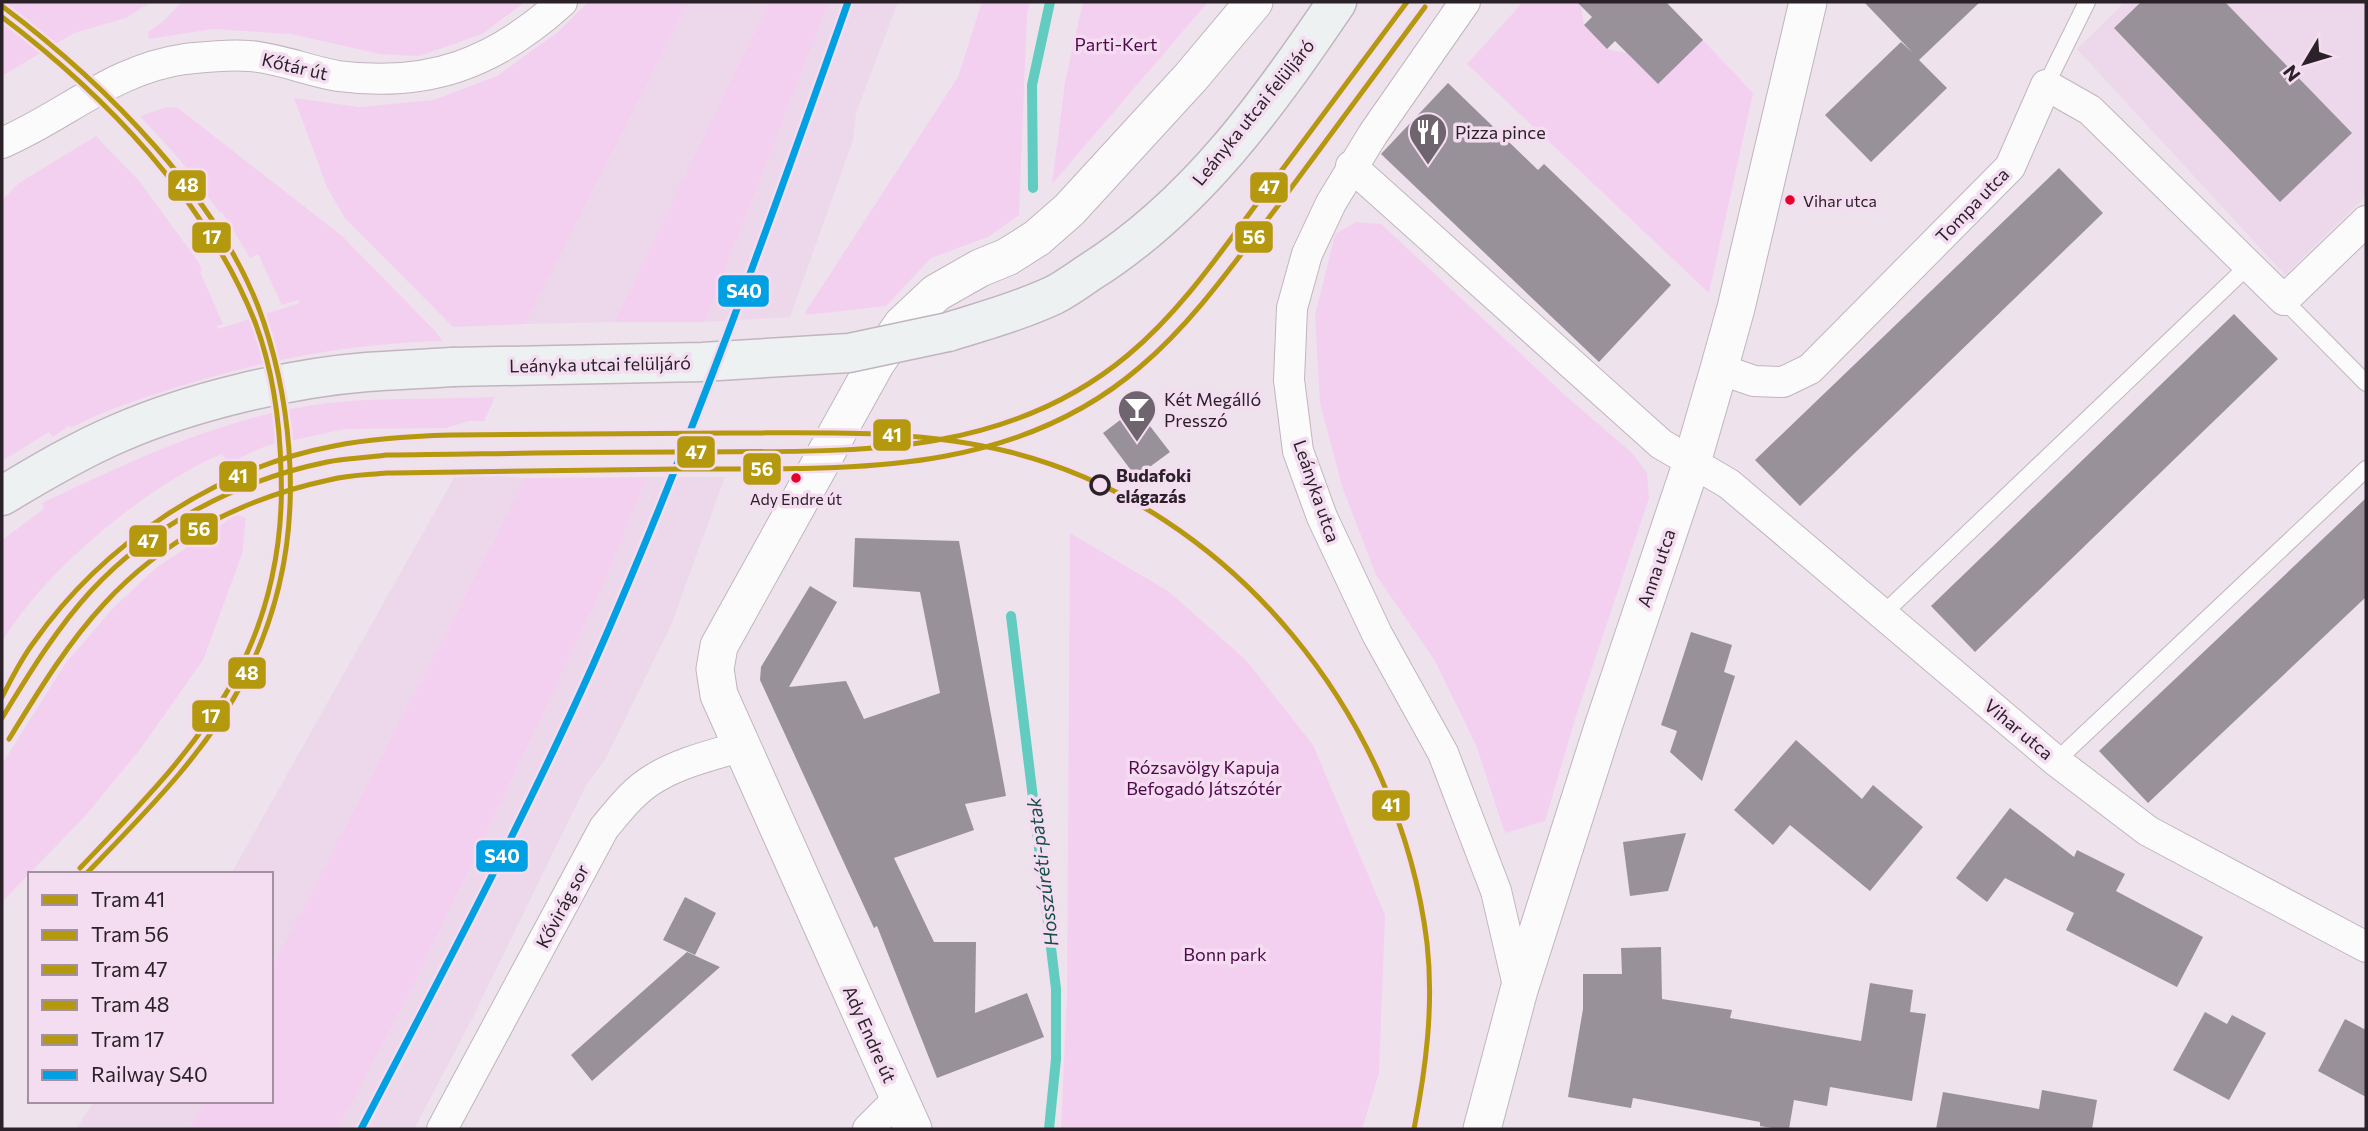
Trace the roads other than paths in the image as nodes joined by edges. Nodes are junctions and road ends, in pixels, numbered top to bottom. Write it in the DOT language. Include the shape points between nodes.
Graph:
graph roads {
  1 [pos="562,2"];
  2 [pos="1254,2"];
  3 [pos="1337,2"];
  4 [pos="1465,2"];
  5 [pos="1808,2"];
  6 [pos="2087,2"];
  7 [pos="2046,85"];
  8 [pos="9,136"];
  9 [pos="2,157"];
  10 [pos="1351,166"];
  11 [pos="2366,221"];
  12 [pos="2248,266"];
  13 [pos="2284,300"];
  14 [pos="1719,369"];
  15 [pos="2366,383"];
  16 [pos="1692,462"];
  17 [pos="2366,469"];
  18 [pos="2,496"];
  19 [pos="1883,614"];
  20 [pos="742,746"];
  21 [pos="2056,761"];
  22 [pos="2366,947"];
  23 [pos="1519,990"];
  24 [pos="906,1114"];
  25 [pos="1490,1128"];
  26 [pos="442,1129"];
  27 [pos="868,1129"];
  1 -- 8 [label="street, Kőtár út" via="498,50 447,71 398,80 337,76 249,56 184,59 97,89"];
  2 -- 20 [label="street, Ady Endre út" via="1069,210 1007,257 936,293 902,325 876,363 719,646 715,669 719,695"];
  3 -- 18 [label="main road, Leányka utcai felüljáró, bridge" via="1286,77 1223,156 1168,214 1117,255 1055,295 1001,316 849,353 365,372 271,387 120,432"];
  4 -- 10 [label="street, Leányka utca"];
  5 -- 14 [label="street, Anna utca"];
  6 -- 7 [label="lane"];
  7 -- 12 [label="street" via="2090,110"];
  7 -- 14 [label="street, Tompa utca" via="2010,167 1810,369 1783,382 1754,381"];
  8 -- 9 [label="street, Kőtár út"];
  10 -- 16 [label="street, Vihar utca" via="1661,444"];
  10 -- 23 [label="street, Leányka utca" via="1307,254 1292,308 1289,380 1298,451 1322,517 1377,634 1443,753 1496,891"];
  11 -- 13 [label="street"];
  12 -- 13 [label="street"];
  12 -- 19 [label="lane"];
  13 -- 15 [label="lane"];
  14 -- 16 [label="street, Anna utca"];
  16 -- 19 [label="street, Vihar utca" via="1729,484"];
  16 -- 23 [label="street, Anna utca"];
  17 -- 21 [label="lane"];
  19 -- 21 [label="street, Vihar utca"];
  20 -- 24 [label="street, Ady Endre út"];
  20 -- 26 [label="street, Kővirág sor" via="654,778 626,801 604,828"];
  21 -- 22 [label="street, Vihar utca" via="2148,831"];
  23 -- 25 [label="street, Anna utca"];
  24 -- 27 [label="street"];
}
